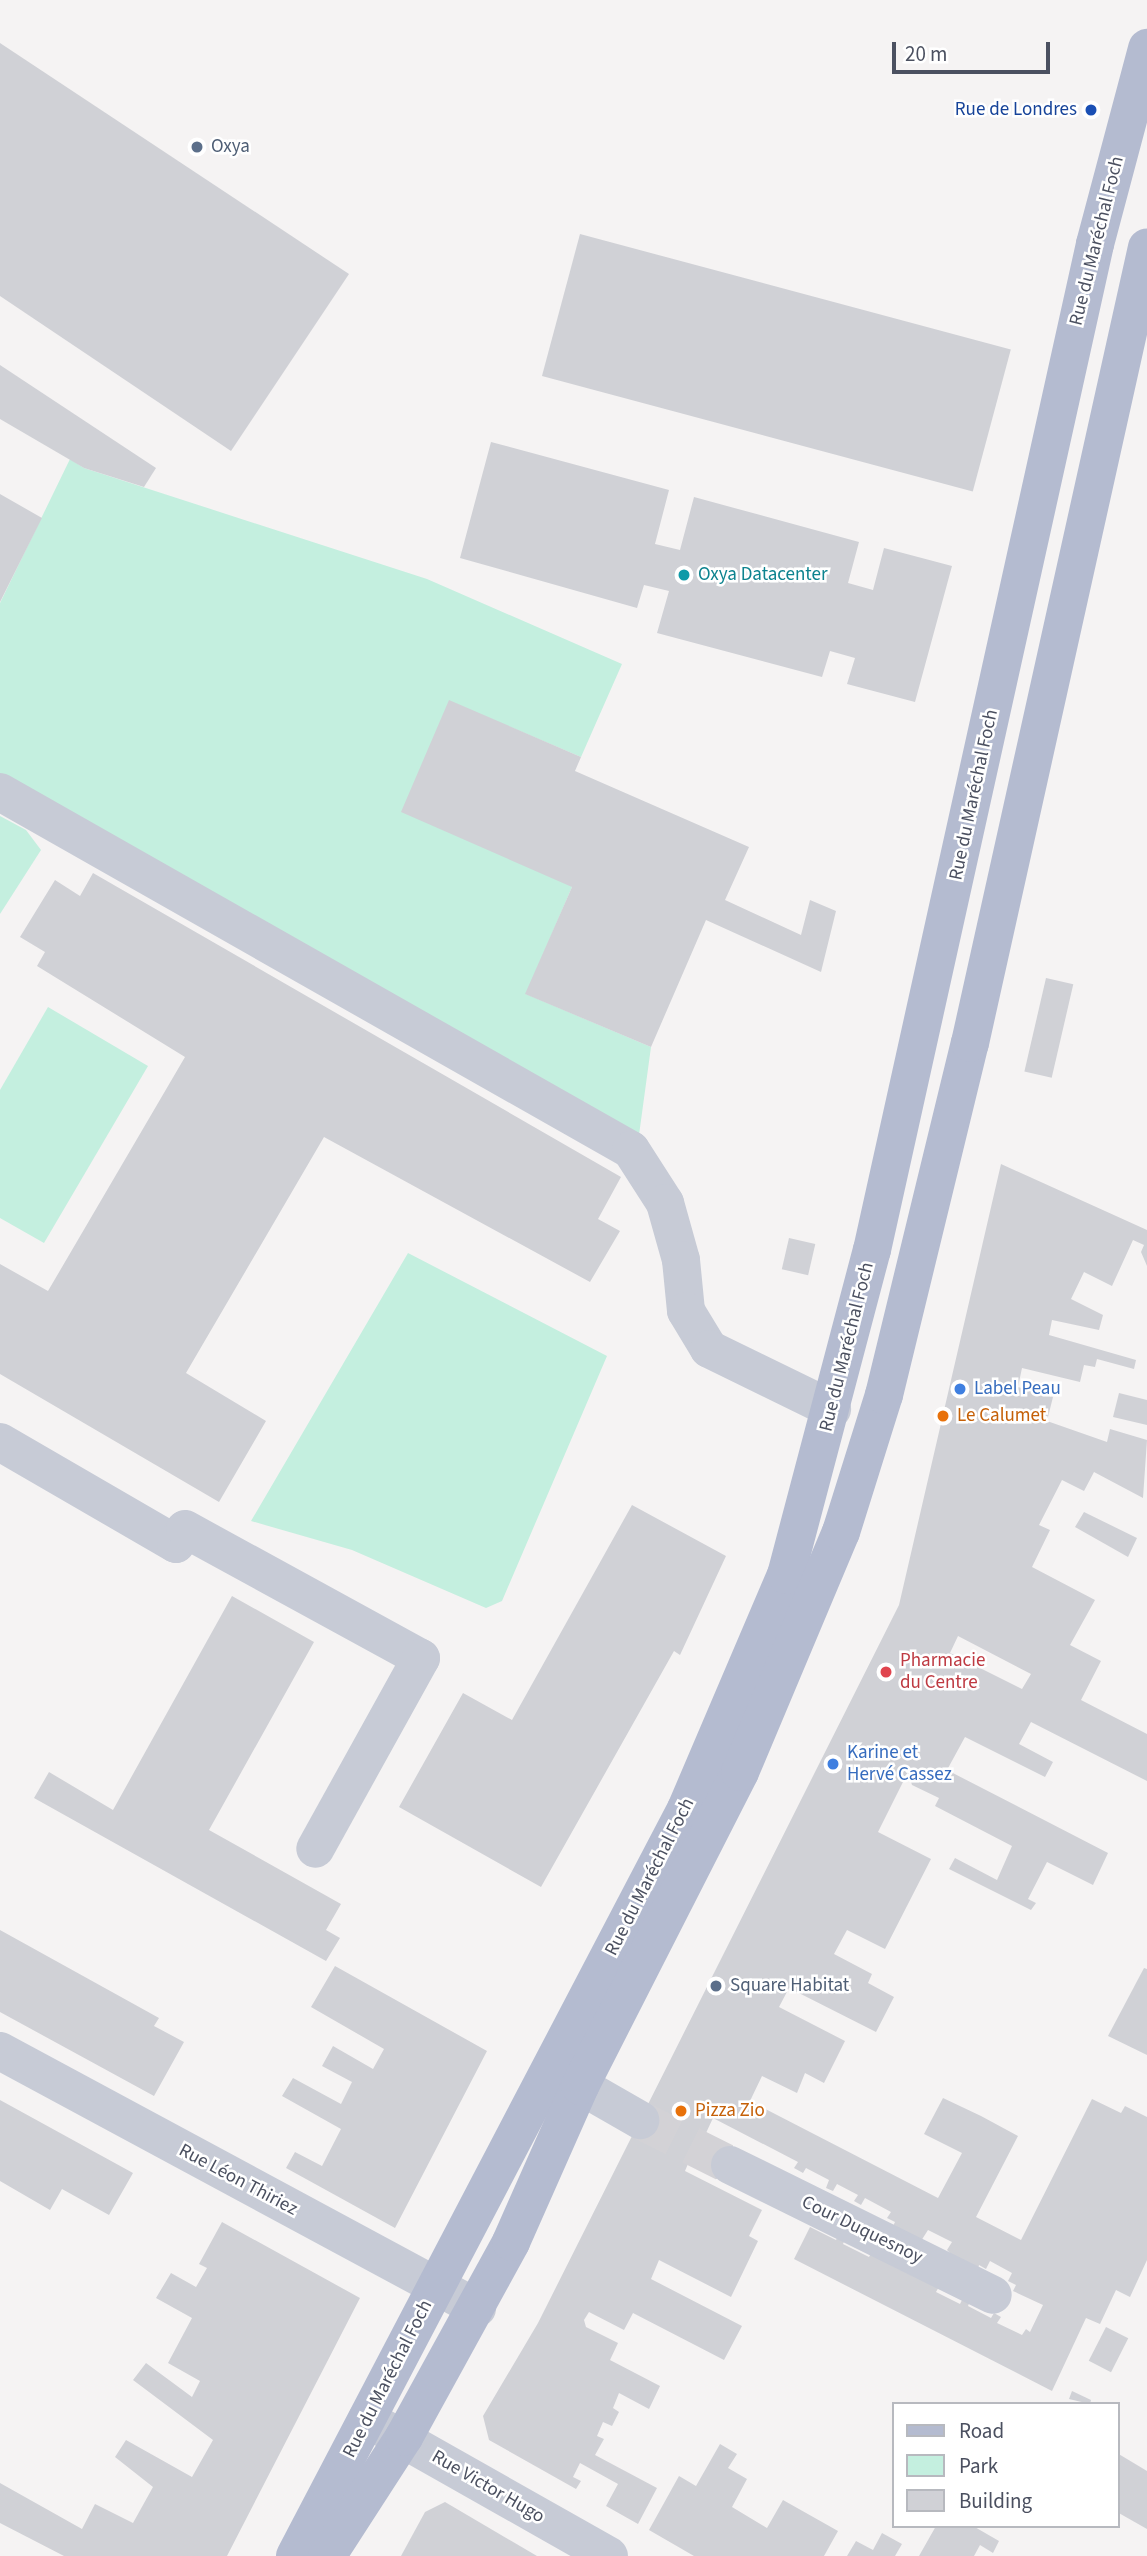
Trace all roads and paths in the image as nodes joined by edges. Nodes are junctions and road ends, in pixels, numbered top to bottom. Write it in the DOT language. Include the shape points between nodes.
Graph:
graph roads {
  1 [pos="1147,48"];
  2 [pos="1147,247"];
  3 [pos="0,792"];
  4 [pos="832,1409"];
  5 [pos="0,1442"];
  6 [pos="315,1849"];
  7 [pos="0,2051"];
  8 [pos="565,2078"];
  9 [pos="640,2120"];
  10 [pos="730,2165"];
  11 [pos="436,2287"];
  12 [pos="993,2295"];
  13 [pos="477,2308"];
  14 [pos="367,2419"];
  15 [pos="404,2437"];
  16 [pos="295,2556"];
  17 [pos="327,2556"];
  18 [pos="610,2556"];
  1 -- 4 [label="main road, Rue du Maréchal Foch" via="1095,244 920,1041"];
  2 -- 8 [label="main road, Rue du Maréchal Foch" via="970,1044 870,1447 820,1585 740,1772"];
  3 -- 4 [label="street" via="631,1150 665,1203 681,1260 686,1311 709,1349"];
  4 -- 8 [label="main road, Rue du Maréchal Foch" via="799,1534 765,1632"];
  5 -- 6 [label="street" via="176,1544 185,1529 421,1658"];
  7 -- 11 [label="street, Rue Léon Thiriez"];
  8 -- 9 [label="street"];
  8 -- 11 [label="main road, Rue du Maréchal Foch"];
  8 -- 13 [label="main road, Rue du Maréchal Foch"];
  10 -- 12 [label="street, Cour Duquesnoy"];
  11 -- 13 [label="street, Rue Léon Thiriez"];
  11 -- 14 [label="main road, Rue du Maréchal Foch"];
  13 -- 15 [label="main road, Rue du Maréchal Foch"];
  14 -- 15 [label="street, Rue Victor Hugo"];
  14 -- 16 [label="main road, Rue du Maréchal Foch"];
  15 -- 17 [label="main road, Rue du Maréchal Foch"];
  15 -- 18 [label="street, Rue Victor Hugo"];
}
